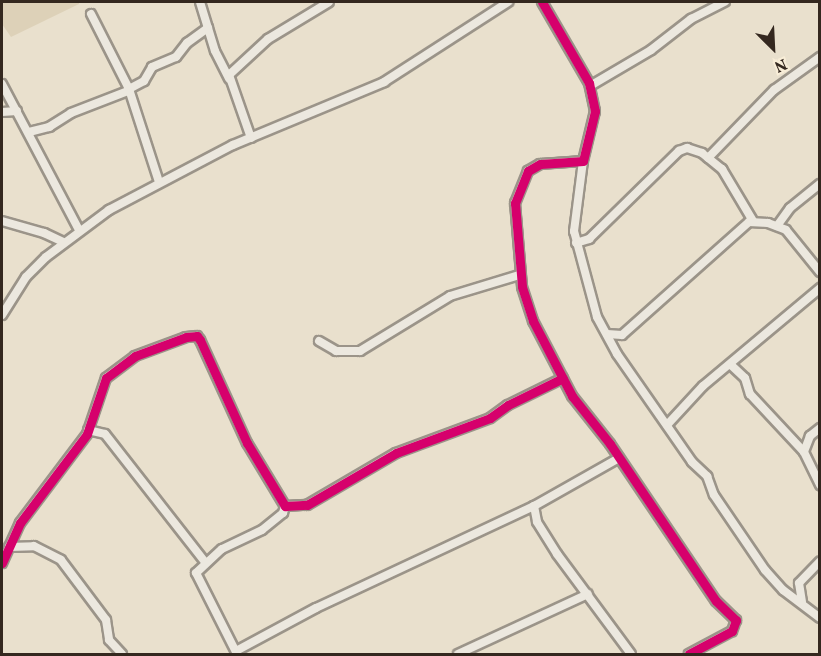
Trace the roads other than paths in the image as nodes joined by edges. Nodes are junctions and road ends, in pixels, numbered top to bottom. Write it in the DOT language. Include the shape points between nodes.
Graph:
graph roads {
  1 [pos="200,2"];
  2 [pos="329,2"];
  3 [pos="508,2"];
  4 [pos="542,2"];
  5 [pos="725,2"];
  6 [pos="91,14"];
  7 [pos="208,28"];
  8 [pos="819,57"];
  9 [pos="229,79"];
  10 [pos="2,84"];
  11 [pos="590,86"];
  12 [pos="129,90"];
  13 [pos="17,111"];
  14 [pos="2,112"];
  15 [pos="29,132"];
  16 [pos="251,138"];
  17 [pos="708,158"];
  18 [pos="583,161"];
  19 [pos="159,182"];
  20 [pos="819,184"];
  21 [pos="2,221"];
  22 [pos="753,221"];
  23 [pos="777,226"];
  24 [pos="79,230"];
  25 [pos="63,242"];
  26 [pos="576,243"];
  27 [pos="819,272"];
  28 [pos="519,275"];
  29 [pos="819,288"];
  30 [pos="2,315"];
  31 [pos="607,334"];
  32 [pos="319,341"];
  33 [pos="731,365"];
  34 [pos="562,378"];
  35 [pos="667,425"];
  36 [pos="819,428"];
  37 [pos="88,430"];
  38 [pos="804,452"];
  39 [pos="619,458"];
  40 [pos="819,485"];
  41 [pos="285,506"];
  42 [pos="534,506"];
  43 [pos="9,547"];
  44 [pos="819,561"];
  45 [pos="205,562"];
  46 [pos="2,563"];
  47 [pos="588,594"];
  48 [pos="802,602"];
  49 [pos="819,618"];
  50 [pos="237,653"];
  51 [pos="122,654"];
  52 [pos="458,654"];
  53 [pos="631,654"];
  54 [pos="689,654"];
  1 -- 7 [label="street"];
  2 -- 9 [label="street" via="247,55"];
  3 -- 16 [label="street" via="384,82"];
  4 -- 11 [label="street"];
  5 -- 11 [label="street" via="691,19 651,50"];
  6 -- 12 [label="street"];
  7 -- 9 [label="street"];
  7 -- 12 [label="street" via="176,57 148,70 144,81"];
  8 -- 17 [label="street" via="774,90"];
  9 -- 16 [label="street"];
  10 -- 13 [label="street"];
  11 -- 18 [label="street" via="595,111"];
  12 -- 15 [label="street" via="71,113 50,127"];
  12 -- 19 [label="street"];
  13 -- 14 [label="street"];
  13 -- 15 [label="street"];
  15 -- 24 [label="street" via="54,189"];
  16 -- 19 [label="street"];
  17 -- 22 [label="street" via="722,169"];
  17 -- 26 [label="street" via="692,149 679,151 594,234"];
  18 -- 26 [label="street" via="575,208"];
  18 -- 28 [label="street" via="540,164 528,171 515,203"];
  19 -- 24 [label="street"];
  20 -- 23 [label="street" via="790,208"];
  21 -- 25 [label="street" via="44,232"];
  22 -- 23 [label="street"];
  22 -- 31 [label="street" via="709,254 622,335"];
  23 -- 27 [label="street" via="786,230"];
  24 -- 25 [label="street"];
  25 -- 30 [label="street" via="26,277"];
  26 -- 31 [label="street" via="597,317"];
  28 -- 32 [label="street" via="450,296 360,351 336,351"];
  28 -- 34 [label="street" via="533,321"];
  29 -- 33 [label="street"];
  31 -- 35 [label="street"];
  33 -- 35 [label="street" via="703,386"];
  33 -- 38 [label="street" via="745,378 750,393"];
  34 -- 39 [label="street"];
  34 -- 41 [label="street" via="490,418 396,453 306,505"];
  35 -- 48 [label="street" via="706,476 714,495 765,570 783,590"];
  36 -- 38 [label="street" via="810,436"];
  37 -- 41 [label="street" via="100,387 112,371 150,350 197,336 247,443"];
  37 -- 43 [label="street" via="20,523"];
  37 -- 45 [label="street" via="105,434"];
  38 -- 40 [label="street"];
  39 -- 42 [label="street"];
  39 -- 54 [label="street" via="716,601 736,620 732,632"];
  41 -- 45 [label="street" via="283,513 262,530 222,549"];
  42 -- 47 [label="street" via="537,522"];
  42 -- 50 [label="street" via="316,608"];
  43 -- 46 [label="street"];
  43 -- 51 [label="street" via="34,546 61,560 106,620 109,640"];
  44 -- 48 [label="street" via="799,582"];
  45 -- 50 [label="street" via="196,578"];
  47 -- 52 [label="street"];
  47 -- 53 [label="street"];
  48 -- 49 [label="street"];
}
